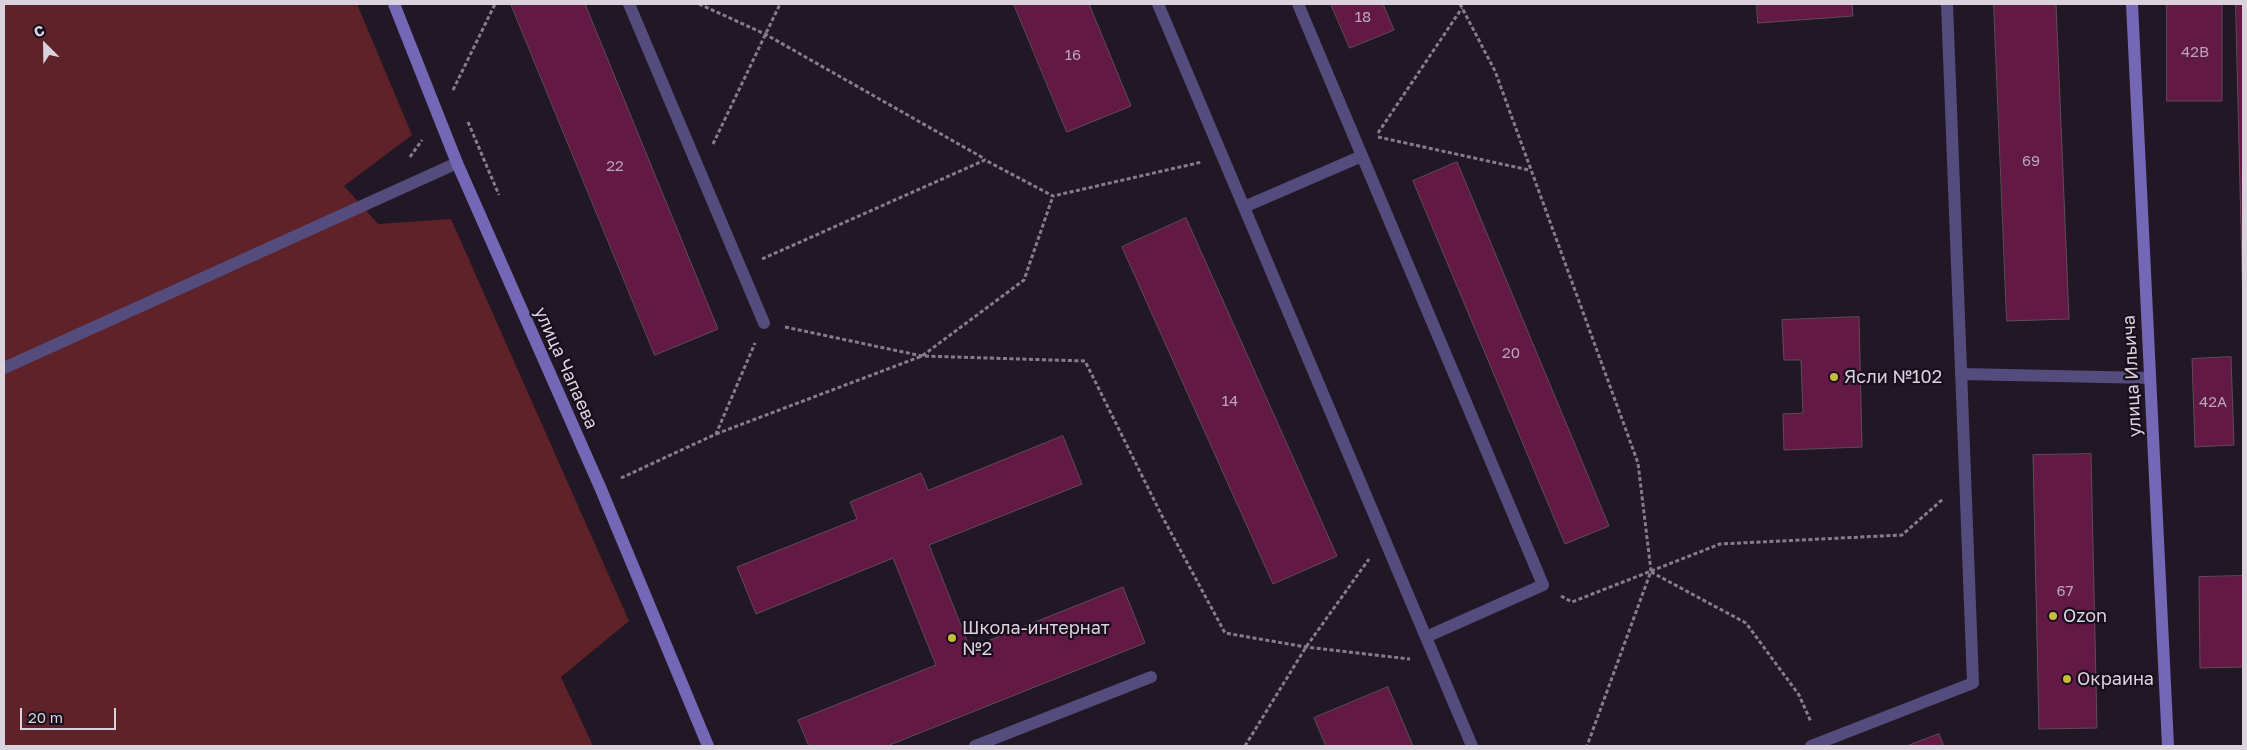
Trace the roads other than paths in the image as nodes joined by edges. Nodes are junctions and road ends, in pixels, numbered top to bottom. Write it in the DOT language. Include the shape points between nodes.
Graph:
graph roads {
  1 [pos="394,4"];
  2 [pos="629,4"];
  3 [pos="1158,4"];
  4 [pos="1298,4"];
  5 [pos="1947,4"];
  6 [pos="2132,4"];
  7 [pos="1362,156"];
  8 [pos="457,163"];
  9 [pos="1244,207"];
  10 [pos="764,323"];
  11 [pos="4,368"];
  12 [pos="1961,374"];
  13 [pos="2150,378"];
  14 [pos="1426,637"];
  15 [pos="1151,676"];
  16 [pos="1816,744"];
  17 [pos="708,746"];
  18 [pos="975,746"];
  19 [pos="1472,746"];
  20 [pos="2168,746"];
  1 -- 8 [label="street, улица Чапаева"];
  2 -- 10 [label="lane"];
  3 -- 9 [label="lane"];
  4 -- 7 [label="lane"];
  5 -- 12 [label="lane"];
  6 -- 13 [label="street, улица Ильича"];
  7 -- 9 [label="lane"];
  7 -- 14 [label="lane" via="1543,585"];
  8 -- 11 [label="lane"];
  8 -- 17 [label="street, улица Чапаева" via="600,487"];
  9 -- 14 [label="lane"];
  12 -- 13 [label="lane"];
  12 -- 16 [label="lane" via="1973,683"];
  13 -- 20 [label="street, улица Ильича"];
  14 -- 19 [label="lane"];
  15 -- 18 [label="lane"];
}
